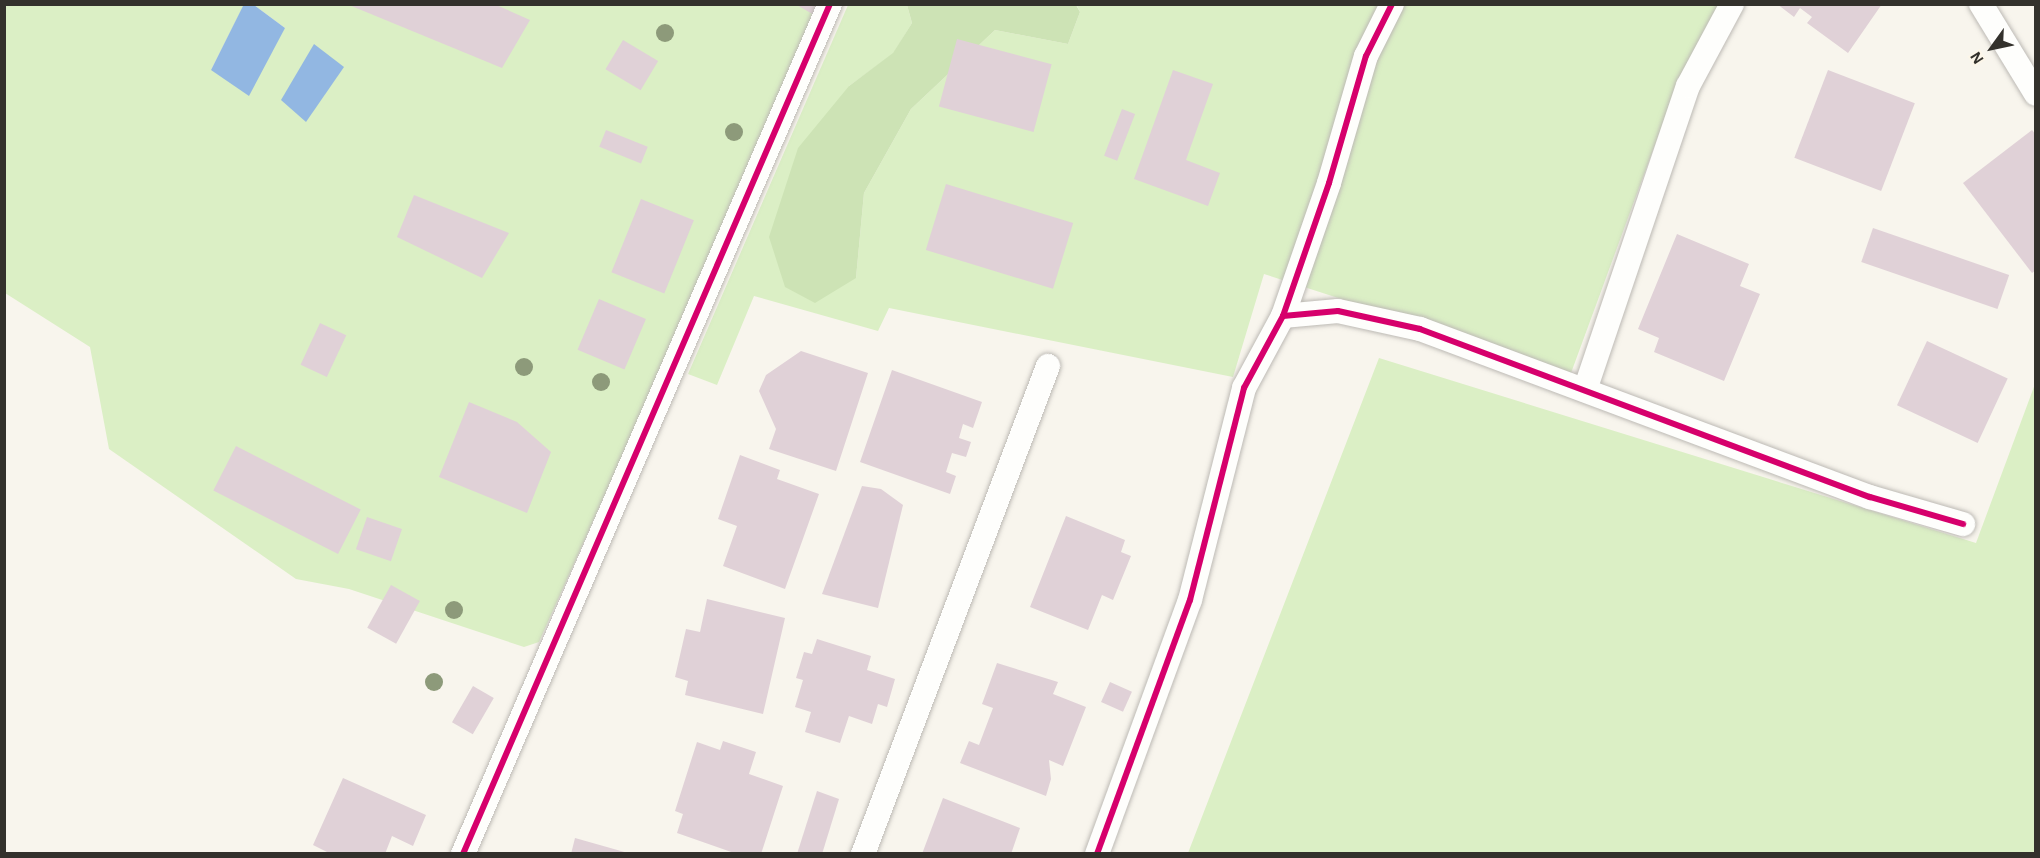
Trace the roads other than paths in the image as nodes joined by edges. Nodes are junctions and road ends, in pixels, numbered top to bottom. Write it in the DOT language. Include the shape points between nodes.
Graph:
graph roads {
  1 [pos="831,4"];
  2 [pos="1392,4"];
  3 [pos="1732,4"];
  4 [pos="1981,4"];
  5 [pos="2036,94"];
  6 [pos="1283,316"];
  7 [pos="1048,366"];
  8 [pos="1585,390"];
  9 [pos="1963,524"];
  10 [pos="463,854"];
  11 [pos="863,854"];
  12 [pos="1097,854"];
  1 -- 10 [label="street"];
  2 -- 6 [label="street" via="1366,56 1329,183"];
  3 -- 8 [label="street" via="1688,86"];
  4 -- 5 [label="street"];
  6 -- 8 [label="street" via="1338,311 1420,328"];
  6 -- 12 [label="street" via="1244,388 1190,600"];
  7 -- 11 [label="street"];
  8 -- 9 [label="street" via="1870,497"];
}
